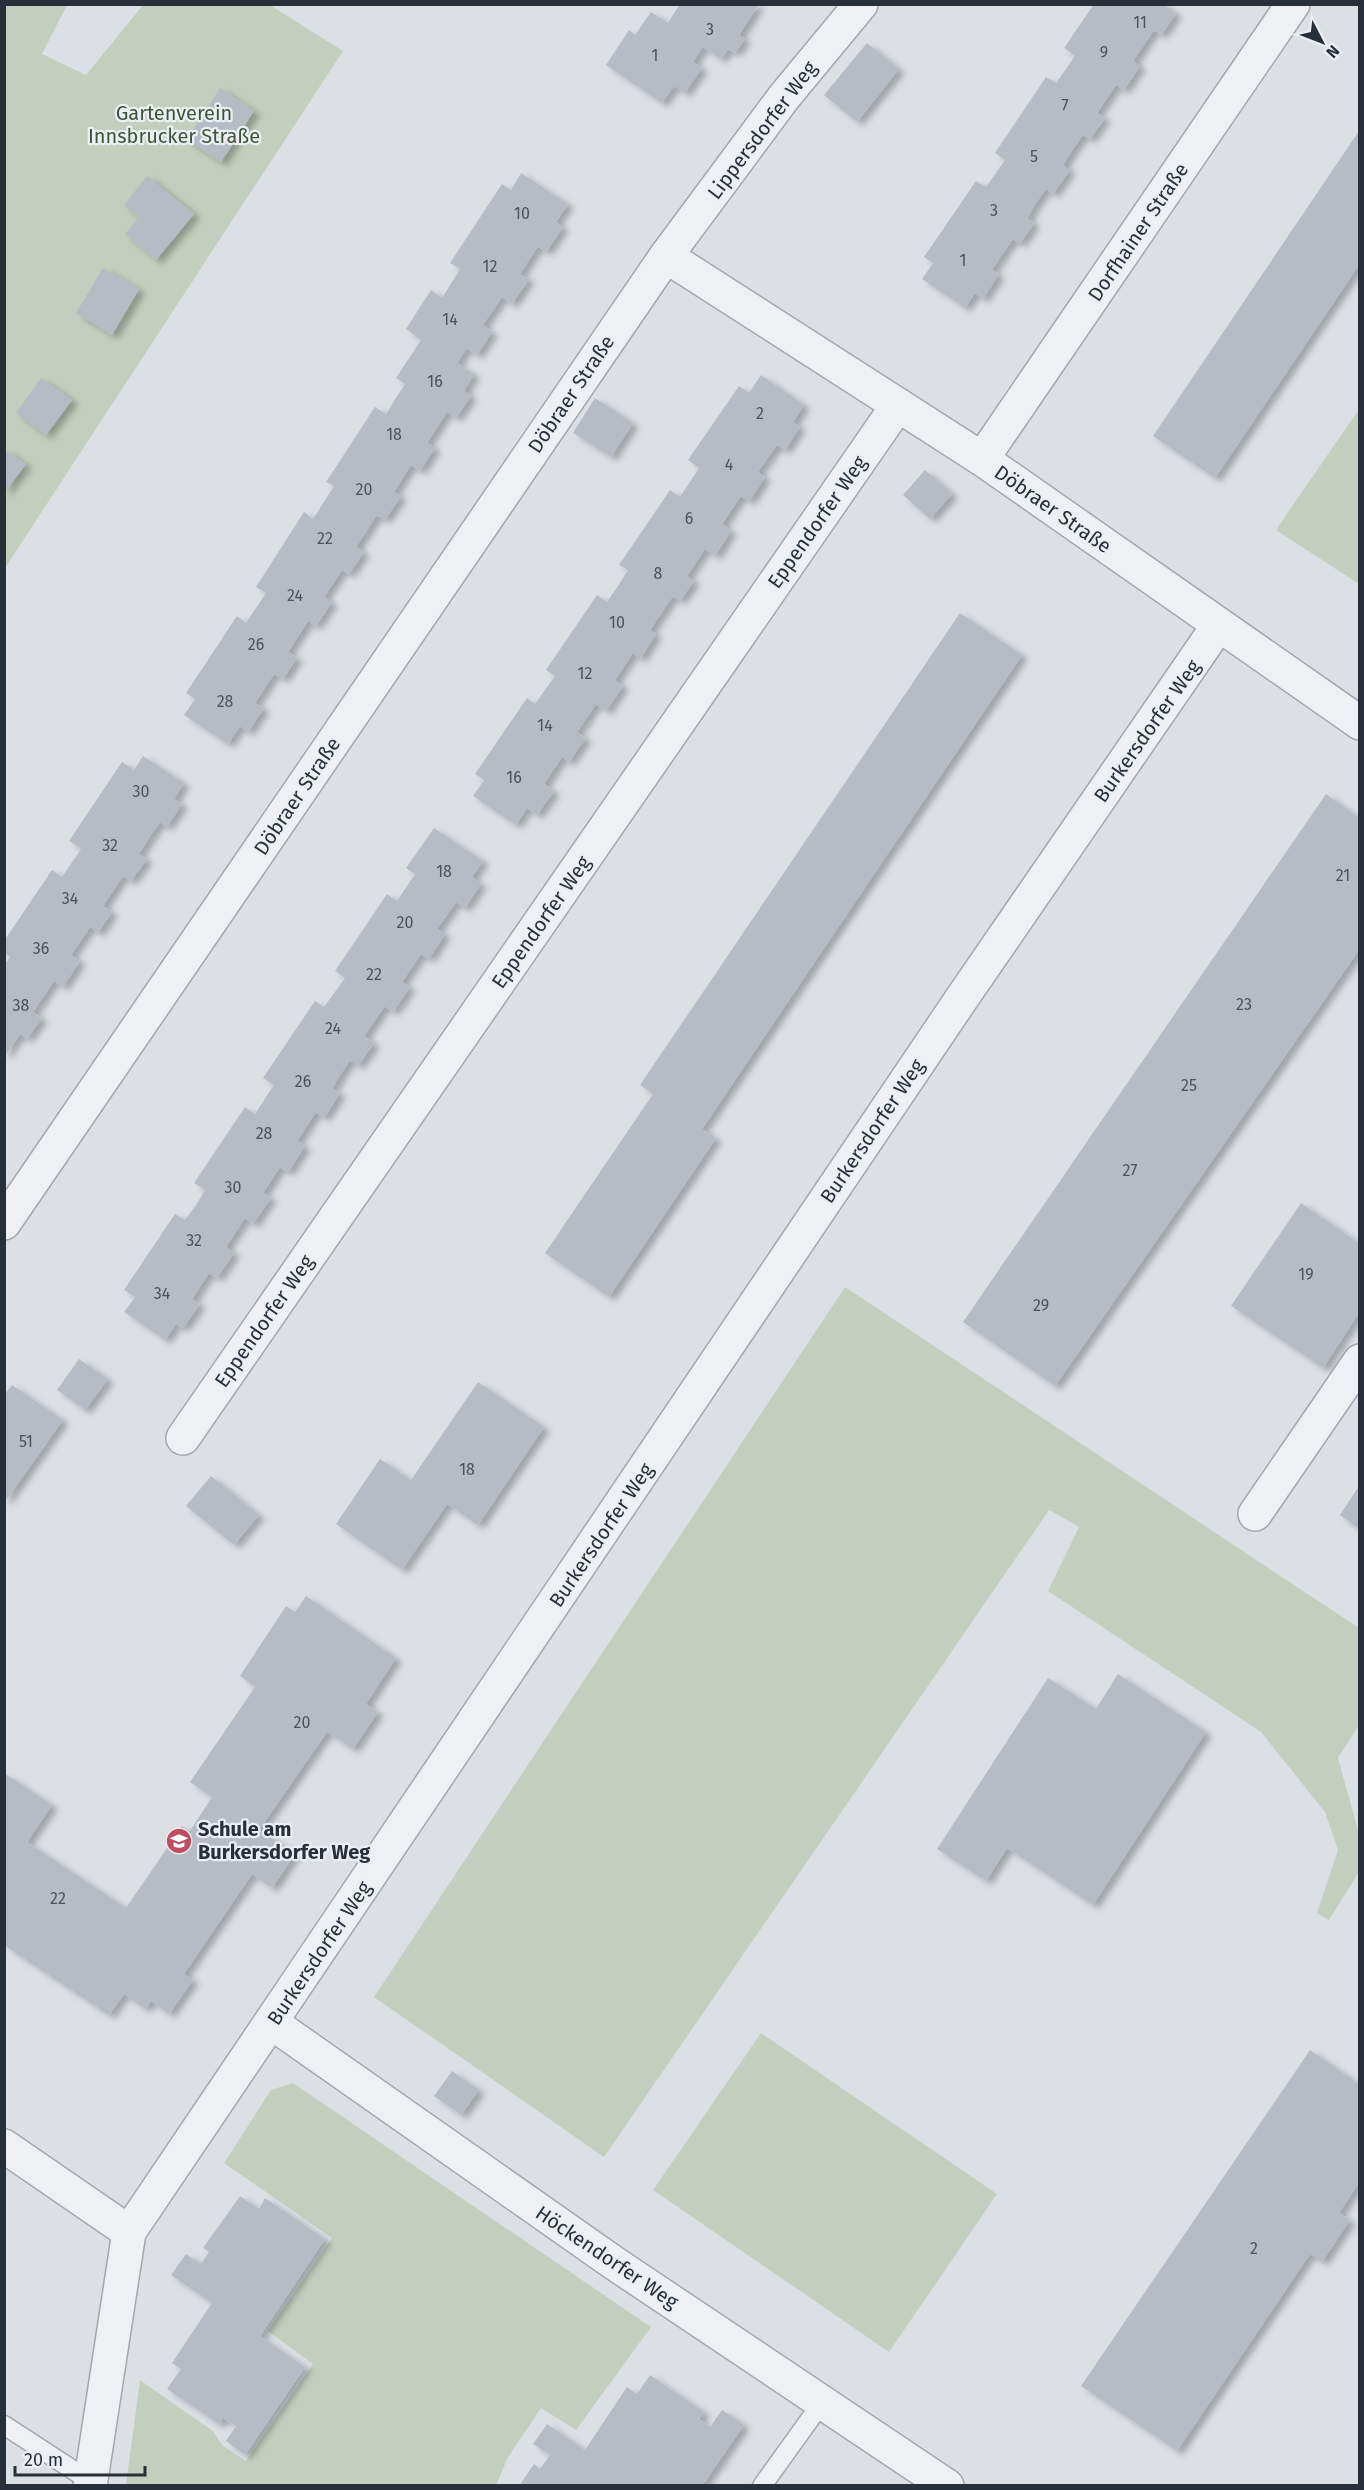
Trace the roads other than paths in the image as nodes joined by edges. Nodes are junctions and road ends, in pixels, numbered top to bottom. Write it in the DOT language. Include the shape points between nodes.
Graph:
graph roads {
  1 [pos="861,4"];
  2 [pos="1293,4"];
  3 [pos="666,256"];
  4 [pos="898,405"];
  5 [pos="982,459"];
  6 [pos="1218,626"];
  7 [pos="1359,723"];
  8 [pos="4,1223"];
  9 [pos="1359,1361"];
  10 [pos="183,1438"];
  11 [pos="1255,1514"];
  12 [pos="272,2023"];
  13 [pos="4,2146"];
  14 [pos="129,2232"];
  15 [pos="823,2401"];
  16 [pos="4,2425"];
  17 [pos="90,2483"];
  18 [pos="762,2486"];
  19 [pos="947,2486"];
  1 -- 3 [label="street, Lippersdorfer Weg" via="784,97"];
  2 -- 5 [label="street, Dorfhainer Straße"];
  3 -- 4 [label="street, Döbraer Straße"];
  3 -- 8 [label="street, Döbraer Straße"];
  4 -- 5 [label="street, Döbraer Straße"];
  4 -- 10 [label="street, Eppendorfer Weg"];
  5 -- 6 [label="street, Döbraer Straße"];
  6 -- 7 [label="street, Döbraer Straße"];
  6 -- 12 [label="street, Burkersdorfer Weg" via="962,998"];
  9 -- 11 [label="street"];
  12 -- 14 [label="street, Burkersdorfer Weg"];
  12 -- 15 [label="street, Höckendorfer Weg" via="604,2256"];
  13 -- 14 [label="street"];
  14 -- 17 [label="street, Burkersdorfer Weg"];
  15 -- 18 [label="lane"];
  15 -- 19 [label="street, Höckendorfer Weg"];
  16 -- 17 [label="lane"];
}
